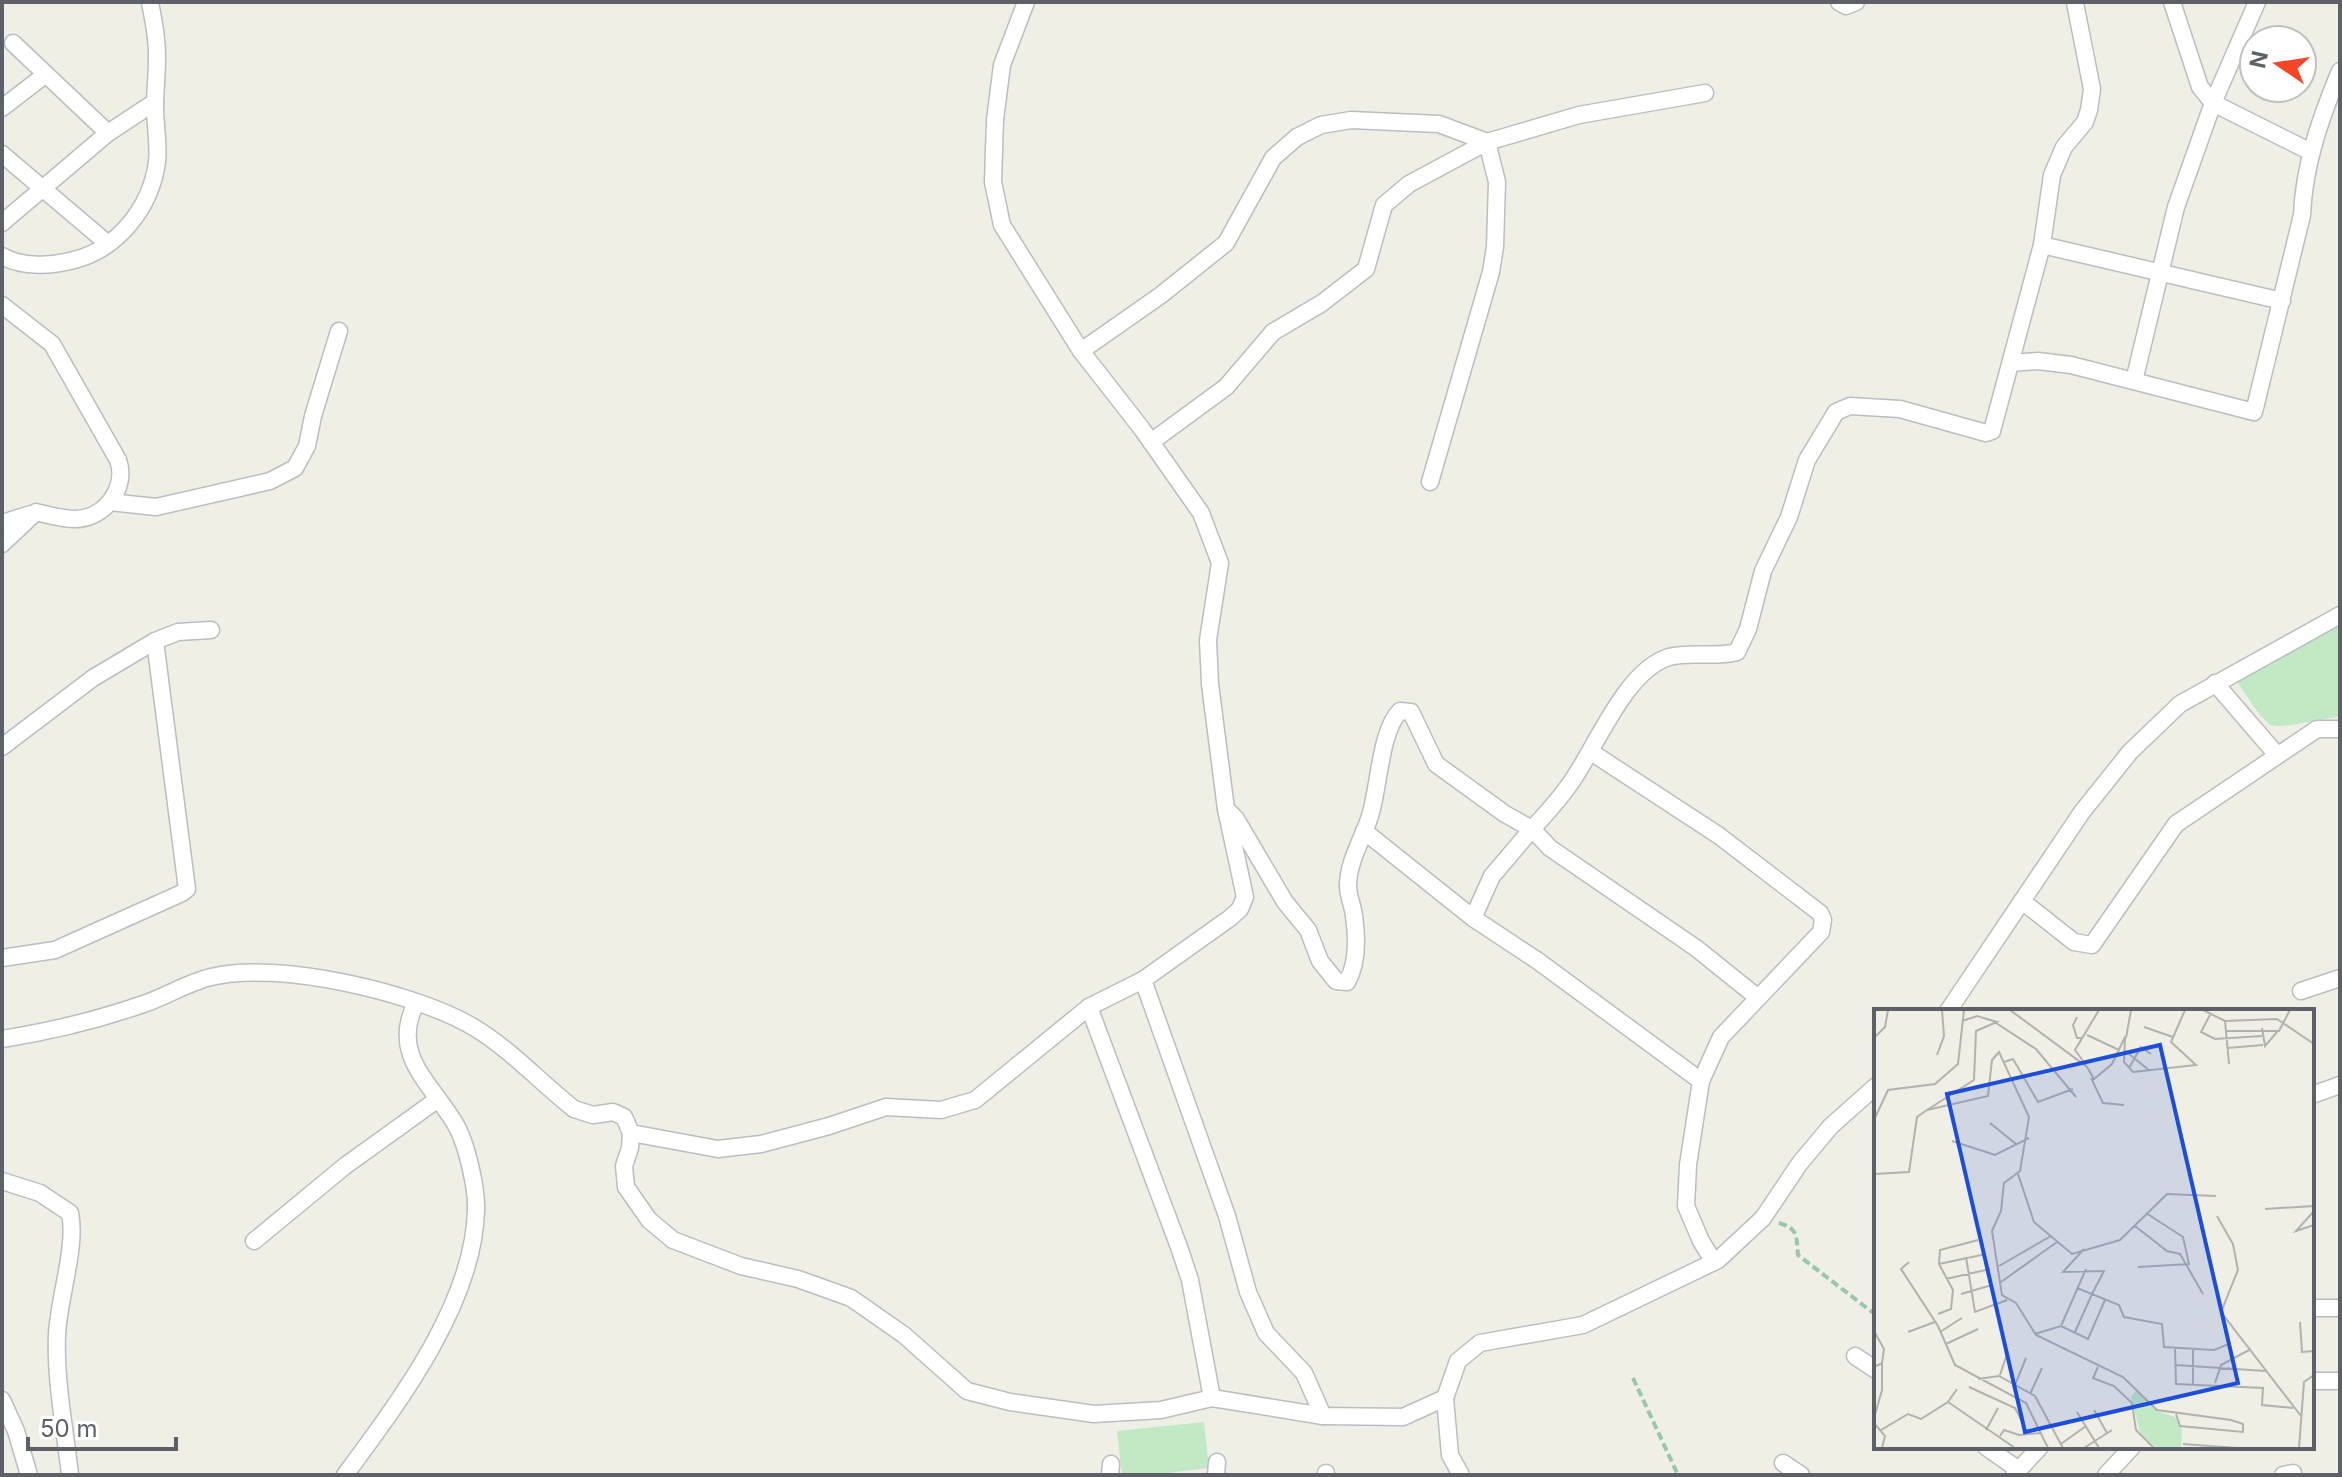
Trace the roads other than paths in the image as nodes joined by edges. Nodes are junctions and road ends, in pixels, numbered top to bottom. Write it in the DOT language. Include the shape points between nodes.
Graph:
graph roads {
  1 [pos="150,2"];
  2 [pos="1026,2"];
  3 [pos="1839,2"];
  4 [pos="1856,2"];
  5 [pos="2172,2"];
  6 [pos="2257,2"];
  7 [pos="2075,3"];
  8 [pos="13,43"];
  9 [pos="2340,71"];
  10 [pos="45,75"];
  11 [pos="1705,93"];
  12 [pos="155,102"];
  13 [pos="2213,103"];
  14 [pos="2,108"];
  15 [pos="108,133"];
  16 [pos="1487,142"];
  17 [pos="2311,152"];
  18 [pos="2,154"];
  19 [pos="42,187"];
  20 [pos="2,223"];
  21 [pos="107,243"];
  22 [pos="2042,245"];
  23 [pos="2,256"];
  24 [pos="2160,274"];
  25 [pos="2282,301"];
  26 [pos="2,305"];
  27 [pos="339,331"];
  28 [pos="1081,351"];
  29 [pos="2011,363"];
  30 [pos="2134,381"];
  31 [pos="1151,442"];
  32 [pos="1430,482"];
  33 [pos="110,502"];
  34 [pos="36,512"];
  35 [pos="2,523"];
  36 [pos="2,544"];
  37 [pos="2340,615"];
  38 [pos="211,630"];
  39 [pos="155,641"];
  40 [pos="2215,683"];
  41 [pos="2340,729"];
  42 [pos="2,747"];
  43 [pos="1591,752"];
  44 [pos="2277,755"];
  45 [pos="1226,809"];
  46 [pos="1532,829"];
  47 [pos="1364,831"];
  48 [pos="2022,901"];
  49 [pos="1473,918"];
  50 [pos="2,958"];
  51 [pos="2340,978"];
  52 [pos="1143,980"];
  53 [pos="2301,991"];
  54 [pos="1757,997"];
  55 [pos="416,1003"];
  56 [pos="1089,1007"];
  57 [pos="1949,1009"];
  58 [pos="2,1039"];
  59 [pos="1701,1081"];
  60 [pos="2340,1085"];
  61 [pos="1874,1088"];
  62 [pos="2314,1094"];
  63 [pos="438,1099"];
  64 [pos="631,1133"];
  65 [pos="2,1181"];
  66 [pos="254,1241"];
  67 [pos="1714,1262"];
  68 [pos="2314,1308"];
  69 [pos="2340,1308"];
  70 [pos="1855,1356"];
  71 [pos="1874,1369"];
  72 [pos="2314,1381"];
  73 [pos="2340,1381"];
  74 [pos="1212,1398"];
  75 [pos="1445,1398"];
  76 [pos="2,1400"];
  77 [pos="1323,1416"];
  78 [pos="1988,1449"];
  79 [pos="2038,1449"];
  80 [pos="2130,1449"];
  81 [pos="1783,1463"];
  82 [pos="2017,1472"];
  83 [pos="29,1475"];
  84 [pos="70,1475"];
  85 [pos="345,1475"];
  86 [pos="1461,1475"];
  87 [pos="1801,1475"];
  88 [pos="2106,1475"];
  1 -- 12 [label="street" via="157,40"];
  2 -- 28 [label="street" via="1002,65 993,182 1002,225"];
  3 -- 4 [label="street"];
  5 -- 13 [label="street" via="2200,87"];
  6 -- 13 [label="street"];
  7 -- 22 [label="street" via="2091,99 2085,122 2064,147 2052,175"];
  8 -- 10 [label="street"];
  9 -- 17 [label="street"];
  10 -- 14 [label="street"];
  10 -- 15 [label="street"];
  11 -- 16 [label="street" via="1579,115"];
  12 -- 15 [label="street"];
  12 -- 21 [label="street" via="157,159 146,201"];
  13 -- 17 [label="street"];
  13 -- 24 [label="street" via="2176,207"];
  15 -- 19 [label="street"];
  16 -- 28 [label="street" via="1439,124 1351,120 1321,125 1297,137 1273,158 1226,243"];
  16 -- 31 [label="street" via="1409,184 1384,205 1366,269 1273,332 1226,387"];
  16 -- 32 [label="street" via="1498,208 1491,272"];
  17 -- 25 [label="street"];
  18 -- 19 [label="street"];
  19 -- 20 [label="street"];
  19 -- 21 [label="street"];
  21 -- 23 [label="street" via="82,258 53,264"];
  22 -- 24 [label="street"];
  22 -- 29 [label="street"];
  24 -- 25 [label="street"];
  24 -- 30 [label="street"];
  25 -- 30 [label="street" via="2254,412"];
  26 -- 33 [label="street" via="52,344 118,460 120,483"];
  27 -- 33 [label="street" via="307,446 295,468 270,481 156,507"];
  28 -- 31 [label="street"];
  29 -- 30 [label="street" via="2071,365"];
  29 -- 43 [label="street" via="1994,428 1986,433 1900,409 1850,406 1836,412 1807,460 1737,652 1692,653 1648,667"];
  31 -- 45 [label="street" via="1201,513 1220,563 1208,640"];
  33 -- 34 [label="street" via="75,519"];
  34 -- 35 [label="street"];
  34 -- 36 [label="street"];
  37 -- 40 [label="street"];
  38 -- 39 [label="street" via="178,632"];
  39 -- 42 [label="street" via="93,678"];
  39 -- 50 [label="street" via="187,889 55,950"];
  40 -- 44 [label="street"];
  40 -- 48 [label="street" via="2180,704 2130,752"];
  41 -- 44 [label="street" via="2317,729"];
  43 -- 46 [label="street"];
  43 -- 54 [label="street" via="1718,835 1820,913 1821,932"];
  44 -- 48 [label="street" via="2176,824 2092,945 2074,942"];
  45 -- 47 [label="street" via="1336,981 1347,982 1353,972 1355,928 1348,885"];
  45 -- 52 [label="street" via="1245,897 1240,909"];
  46 -- 47 [label="street" via="1436,764 1411,712 1400,711 1394,717"];
  46 -- 49 [label="street" via="1492,876"];
  46 -- 54 [label="street" via="1550,848 1696,948"];
  47 -- 49 [label="street"];
  48 -- 57 [label="street"];
  49 -- 59 [label="street"];
  51 -- 53 [label="street"];
  52 -- 56 [label="street"];
  52 -- 77 [label="street" via="1227,1216 1248,1292 1266,1333 1304,1373"];
  54 -- 59 [label="street" via="1721,1037"];
  55 -- 58 [label="street" via="294,974 240,971 203,979 103,1017"];
  55 -- 63 [label="street" via="406,1031 411,1058"];
  55 -- 64 [label="street" via="479,1030 574,1109 593,1115 619,1113"];
  56 -- 64 [label="street" via="975,1100 941,1110 886,1107 761,1144 718,1149"];
  56 -- 74 [label="street" via="1190,1280"];
  59 -- 67 [label="street" via="1686,1206"];
  60 -- 62 [label="street"];
  61 -- 67 [label="street" via="1831,1126 1763,1218"];
  63 -- 66 [label="street"];
  63 -- 85 [label="street" via="458,1129 472,1178 476,1208 471,1256 434,1343"];
  64 -- 74 [label="street" via="626,1187 649,1220 673,1240 851,1298 904,1335 967,1391 1094,1414 1161,1410"];
  65 -- 84 [label="street" via="40,1193 70,1213 57,1340"];
  67 -- 75 [label="street" via="1583,1325 1480,1343 1458,1361"];
  68 -- 69 [label="street"];
  70 -- 71 [label="street"];
  72 -- 73 [label="street"];
  74 -- 77 [label="street"];
  75 -- 77 [label="street" via="1403,1417"];
  75 -- 86 [label="street" via="1450,1455"];
  76 -- 83 [label="street"];
  78 -- 82 [label="street"];
  79 -- 82 [label="street"];
  80 -- 88 [label="street"];
  81 -- 87 [label="street"];
}
